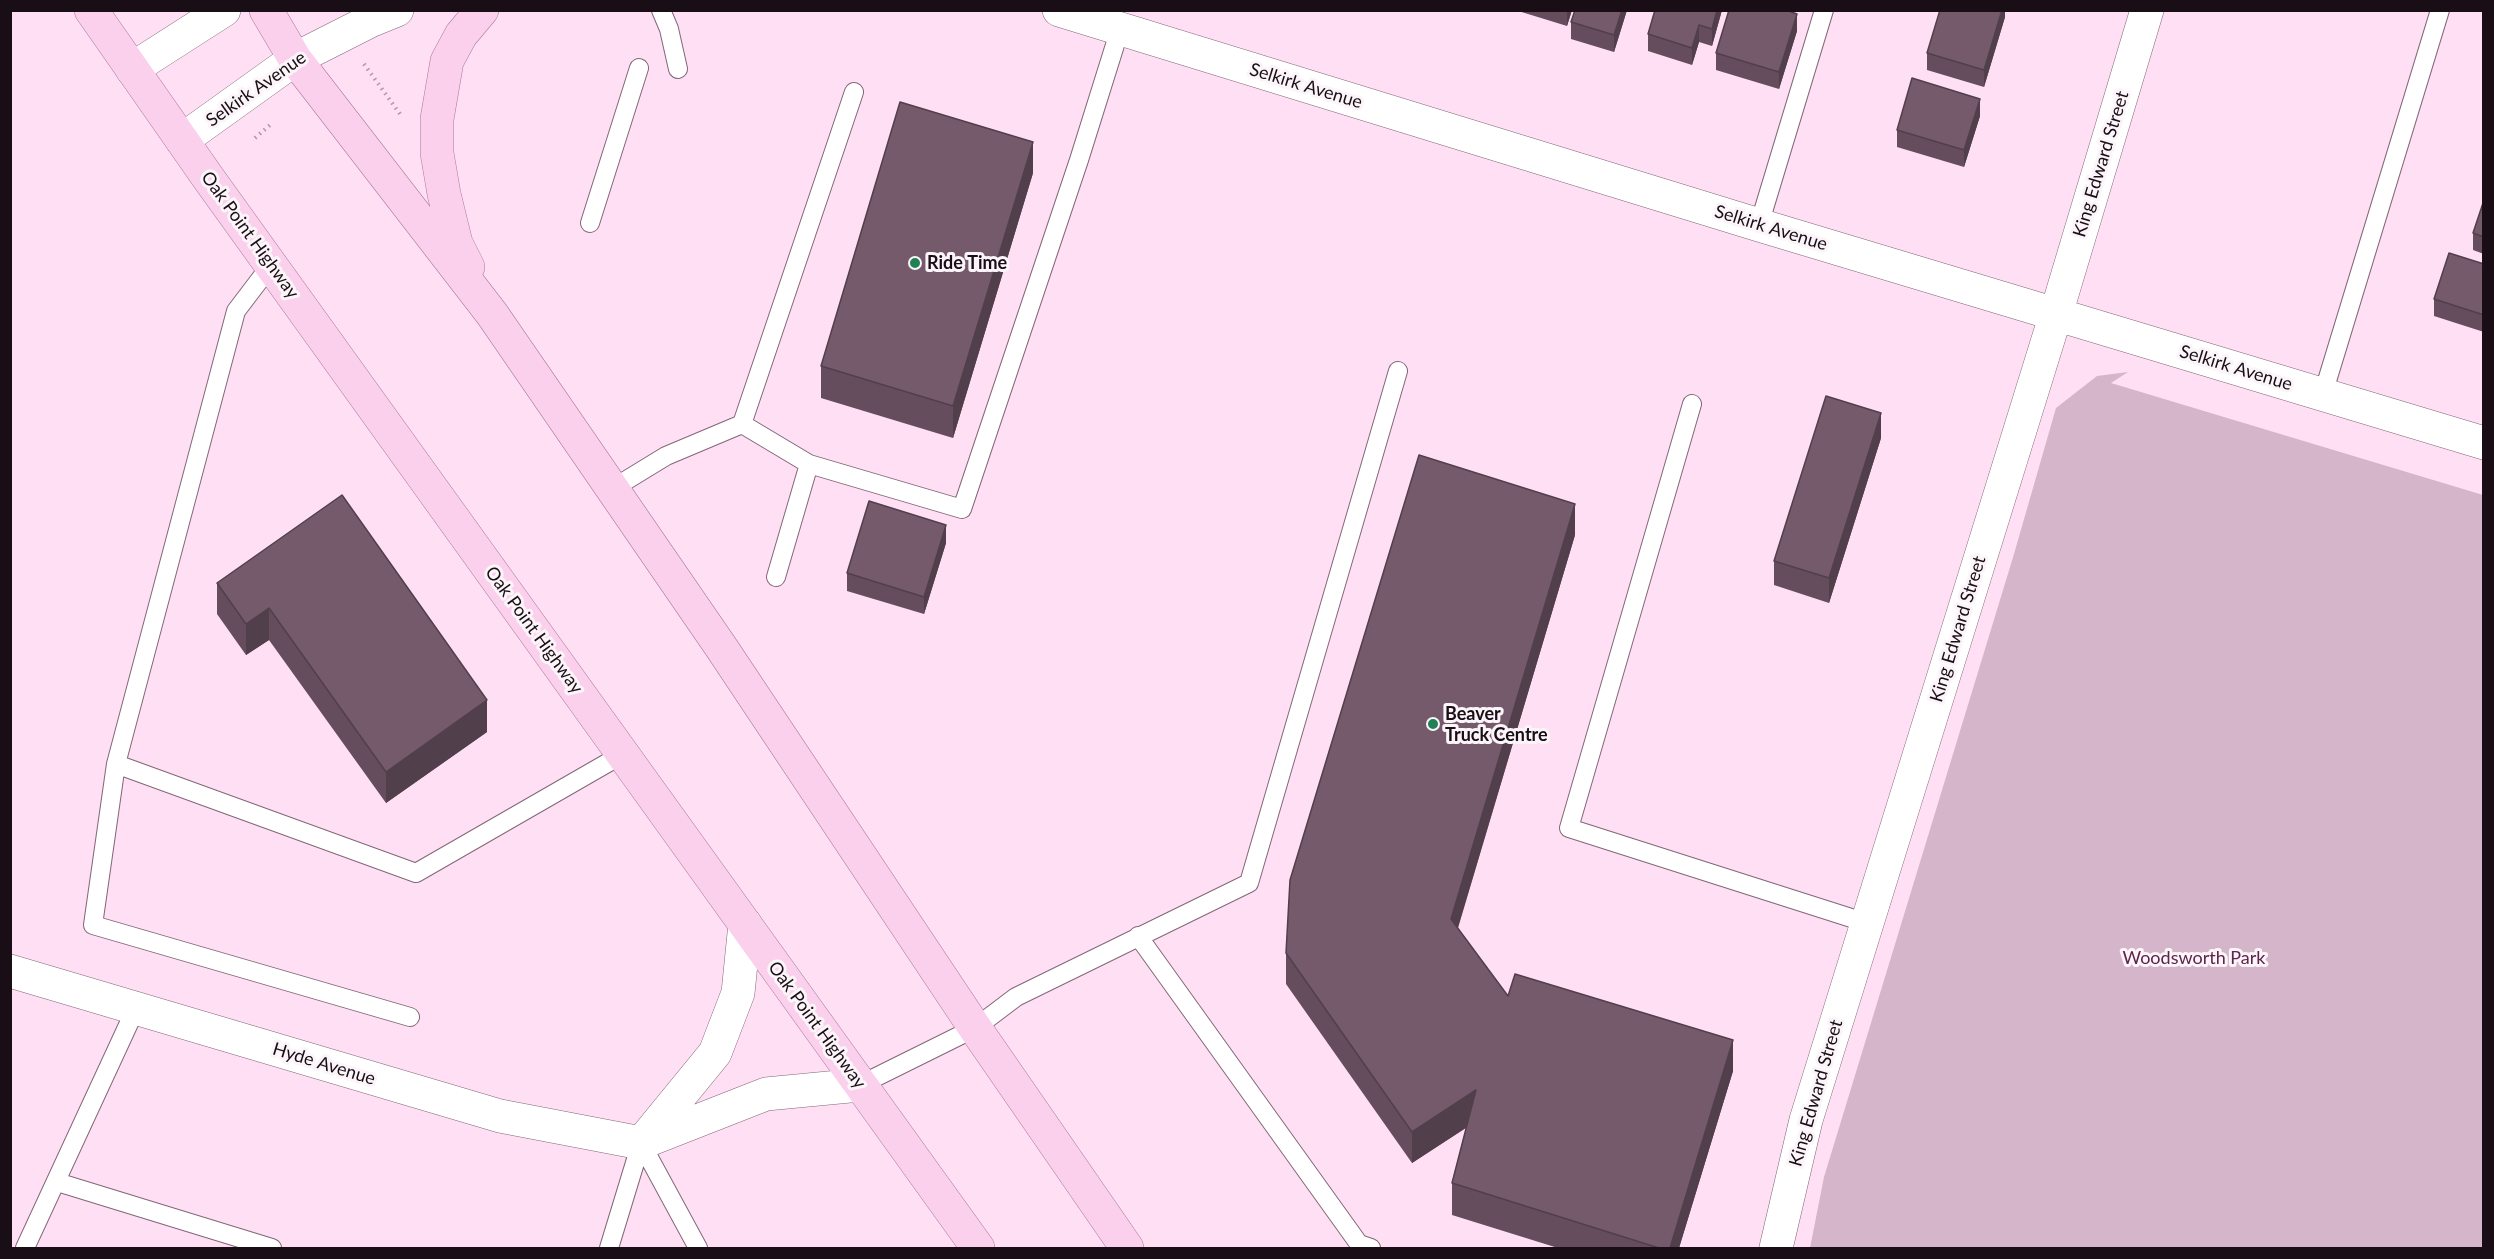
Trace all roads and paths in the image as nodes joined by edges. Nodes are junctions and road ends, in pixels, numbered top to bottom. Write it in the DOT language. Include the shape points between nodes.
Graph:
graph roads {
  1 [pos="91,10"];
  2 [pos="224,10"];
  3 [pos="266,10"];
  4 [pos="397,10"];
  5 [pos="482,10"];
  6 [pos="661,10"];
  7 [pos="1059,10"];
  8 [pos="1824,10"];
  9 [pos="2147,10"];
  10 [pos="2440,10"];
  11 [pos="1120,29"];
  12 [pos="358,55"];
  13 [pos="295,59"];
  14 [pos="639,68"];
  15 [pos="132,69"];
  16 [pos="678,69"];
  17 [pos="854,92"];
  18 [pos="406,122"];
  19 [pos="182,140"];
  20 [pos="590,223"];
  21 [pos="1759,225"];
  22 [pos="271,265"];
  23 [pos="492,314"];
  24 [pos="2056,314"];
  25 [pos="1398,372"];
  26 [pos="2323,394"];
  27 [pos="1692,404"];
  28 [pos="742,424"];
  29 [pos="2484,443"];
  30 [pos="809,464"];
  31 [pos="612,489"];
  32 [pos="776,577"];
  33 [pos="623,754"];
  34 [pos="116,764"];
  35 [pos="1867,923"];
  36 [pos="745,924"];
  37 [pos="1138,936"];
  38 [pos="10,971"];
  39 [pos="136,1008"];
  40 [pos="410,1017"];
  41 [pos="975,1028"];
  42 [pos="860,1085"];
  43 [pos="641,1143"];
  44 [pos="57,1182"];
  45 [pos="25,1248"];
  46 [pos="272,1248"];
  47 [pos="609,1248"];
  48 [pos="698,1248"];
  49 [pos="978,1248"];
  50 [pos="1126,1248"];
  51 [pos="1371,1248"];
  52 [pos="1776,1248"];
  1 -- 15 [label="main road, Oak Point Highway"];
  2 -- 15 [label="street"];
  3 -- 13 [label="main road"];
  4 -- 13 [label="street, Selkirk Avenue"];
  5 -- 23 [label="main road" via="461,35 447,61 437,119 437,153 456,243"];
  6 -- 16 [label="lane"];
  7 -- 11 [label="street, Selkirk Avenue"];
  8 -- 21 [label="lane"];
  9 -- 24 [label="street, King Edward Street"];
  10 -- 26 [label="lane"];
  11 -- 21 [label="street, Selkirk Avenue"];
  11 -- 30 [label="lane" via="962,509"];
  12 -- 18 [label="path"];
  13 -- 19 [label="street, Selkirk Avenue"];
  13 -- 23 [label="main road"];
  14 -- 20 [label="lane"];
  15 -- 19 [label="main road, Oak Point Highway"];
  17 -- 28 [label="lane"];
  19 -- 22 [label="main road, Oak Point Highway"];
  21 -- 24 [label="street, Selkirk Avenue"];
  22 -- 33 [label="main road, Oak Point Highway"];
  22 -- 34 [label="lane" via="236,311"];
  23 -- 31 [label="main road"];
  24 -- 26 [label="street, Selkirk Avenue"];
  24 -- 35 [label="street, King Edward Street"];
  25 -- 37 [label="lane" via="1249,883"];
  26 -- 29 [label="street, Selkirk Avenue"];
  27 -- 35 [label="lane" via="1569,828"];
  28 -- 30 [label="lane"];
  28 -- 31 [label="lane" via="666,456"];
  30 -- 32 [label="lane"];
  31 -- 41 [label="main road"];
  33 -- 34 [label="lane" via="416,873"];
  33 -- 36 [label="main road, Oak Point Highway"];
  34 -- 40 [label="lane" via="93,925"];
  35 -- 52 [label="street, King Edward Street" via="1806,1120"];
  36 -- 42 [label="main road, Oak Point Highway"];
  36 -- 43 [label="street" via="738,993 715,1053"];
  37 -- 41 [label="lane" via="1016,997"];
  37 -- 51 [label="lane" via="1359,1244"];
  38 -- 39 [label="street, Hyde Avenue"];
  39 -- 43 [label="street, Hyde Avenue" via="500,1116"];
  39 -- 44 [label="lane"];
  41 -- 42 [label="lane"];
  41 -- 50 [label="main road"];
  42 -- 43 [label="street" via="766,1094"];
  42 -- 49 [label="main road, Oak Point Highway"];
  43 -- 47 [label="lane"];
  43 -- 48 [label="lane"];
  44 -- 45 [label="lane"];
  44 -- 46 [label="lane"];
}
